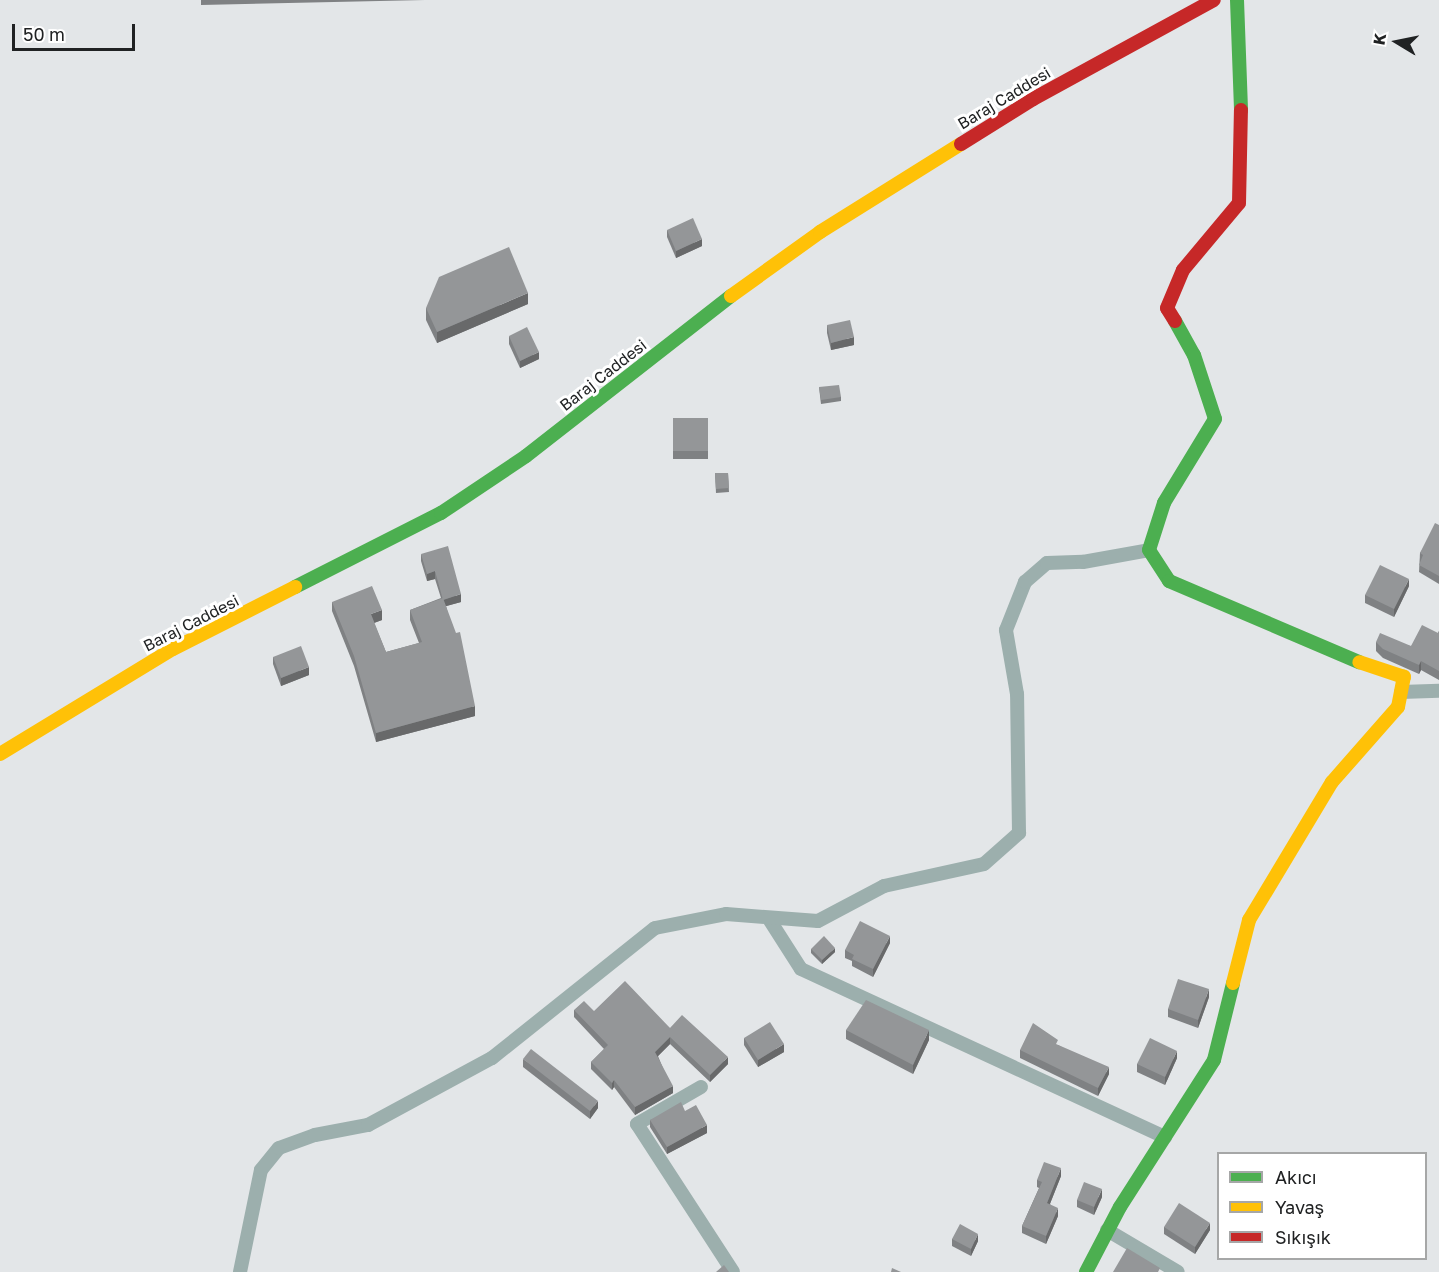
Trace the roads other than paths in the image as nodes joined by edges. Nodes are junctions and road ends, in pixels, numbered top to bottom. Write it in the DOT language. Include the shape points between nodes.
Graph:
graph roads {
  1 [pos="1214,0"];
  2 [pos="1237,0"];
  3 [pos="1149,550"];
  4 [pos="1439,691"];
  5 [pos="1401,692"];
  6 [pos="0,754"];
  7 [pos="769,919"];
  8 [pos="701,1087"];
  9 [pos="1165,1137"];
  10 [pos="1107,1230"];
  11 [pos="240,1272"];
  12 [pos="733,1272"];
  13 [pos="1086,1272"];
  14 [pos="1178,1272"];
  1 -- 6 [label="street, Baraj Caddesi" via="1033,99 820,232 771,265 525,456 441,513 173,649"];
  2 -- 3 [label="street" via="1239,203 1183,270 1167,308 1194,355 1215,419 1164,503"];
  3 -- 5 [label="street" via="1169,581 1332,653 1404,677"];
  3 -- 7 [label="street" via="1083,562 1047,563 1025,582 1006,630 1017,694 1019,833 984,864 884,886 818,921"];
  4 -- 5 [label="street"];
  5 -- 9 [label="street" via="1398,707 1332,782 1249,920 1215,1059"];
  7 -- 9 [label="street" via="801,969"];
  7 -- 11 [label="street" via="726,914 655,928 492,1058 368,1125 315,1135 279,1148 261,1170"];
  8 -- 12 [label="street" via="637,1124"];
  9 -- 10 [label="street"];
  10 -- 13 [label="street"];
  10 -- 14 [label="street"];
}
